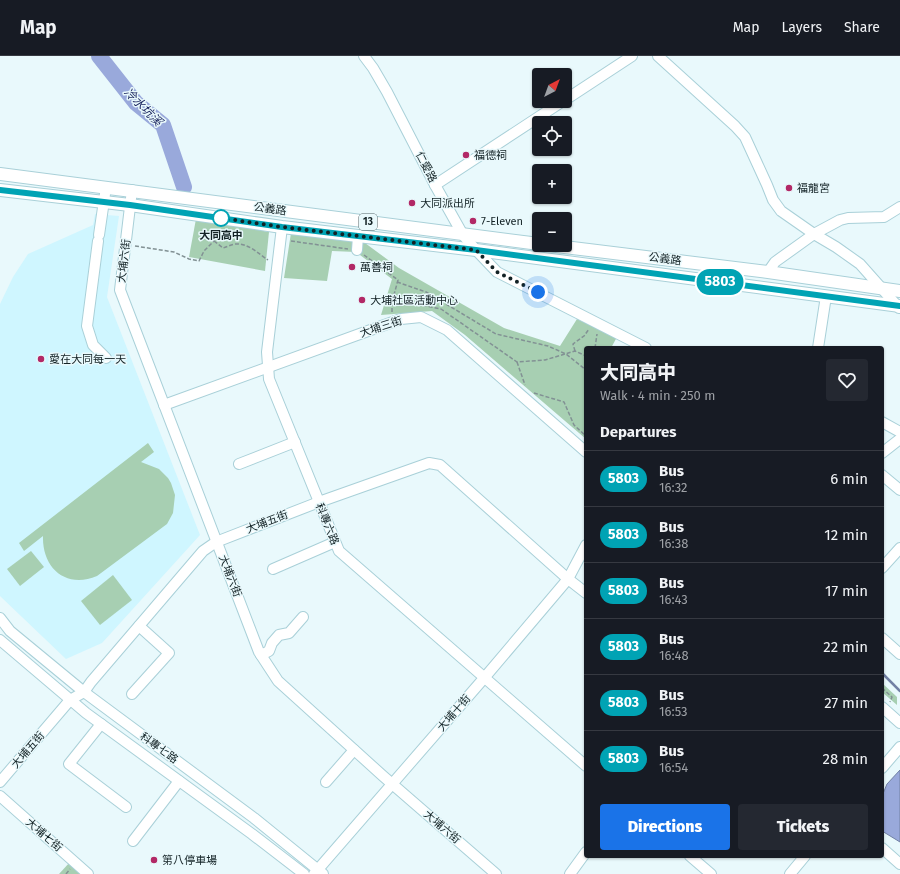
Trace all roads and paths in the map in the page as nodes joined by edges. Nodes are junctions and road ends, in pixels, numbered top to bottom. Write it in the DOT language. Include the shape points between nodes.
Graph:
graph roads {
  1 [pos="364,56"];
  2 [pos="632,56"];
  3 [pos="658,56"];
  4 [pos="572,95"];
  5 [pos="552,108"];
  6 [pos="0,174"];
  7 [pos="435,185"];
  8 [pos="106,187"];
  9 [pos="0,190"];
  10 [pos="132,190"];
  11 [pos="104,202"];
  12 [pos="130,205"];
  13 [pos="900,207"];
  14 [pos="282,227"];
  15 [pos="215,230"];
  16 [pos="814,234"];
  17 [pos="463,235"];
  18 [pos="358,236"];
  19 [pos="214,241"];
  20 [pos="291,242"];
  21 [pos="532,243"];
  22 [pos="135,246"];
  23 [pos="572,248"];
  24 [pos="357,250"];
  25 [pos="476,250"];
  26 [pos="269,260"];
  27 [pos="768,272"];
  28 [pos="397,282"];
  29 [pos="881,288"];
  30 [pos="900,291"];
  31 [pos="826,296"];
  32 [pos="899,307"];
  33 [pos="591,325"];
  34 [pos="598,329"];
  35 [pos="596,346"];
  36 [pos="642,346"];
  37 [pos="818,346"];
  38 [pos="575,351"];
  39 [pos="566,354"];
  40 [pos="584,355"];
  41 [pos="106,358"];
  42 [pos="517,362"];
  43 [pos="269,368"];
  44 [pos="584,368"];
  45 [pos="164,405"];
  46 [pos="884,423"];
  47 [pos="900,432"];
  48 [pos="584,434"];
  49 [pos="900,439"];
  50 [pos="295,442"];
  51 [pos="584,450"];
  52 [pos="884,451"];
  53 [pos="239,464"];
  54 [pos="884,477"];
  55 [pos="900,490"];
  56 [pos="319,502"];
  57 [pos="216,542"];
  58 [pos="335,542"];
  59 [pos="900,548"];
  60 [pos="584,549"];
  61 [pos="884,566"];
  62 [pos="273,569"];
  63 [pos="568,579"];
  64 [pos="584,591"];
  65 [pos="303,617"];
  66 [pos="0,618"];
  67 [pos="139,626"];
  68 [pos="0,640"];
  69 [pos="884,640"];
  70 [pos="900,654"];
  71 [pos="261,655"];
  72 [pos="485,677"];
  73 [pos="884,690"];
  74 [pos="84,692"];
  75 [pos="132,694"];
  76 [pos="70,700"];
  77 [pos="885,709"];
  78 [pos="900,723"];
  79 [pos="100,724"];
  80 [pos="900,747"];
  81 [pos="354,750"];
  82 [pos="584,764"];
  83 [pos="884,766"];
  84 [pos="179,781"];
  85 [pos="0,782"];
  86 [pos="326,782"];
  87 [pos="392,783"];
  88 [pos="0,796"];
  89 [pos="126,807"];
  90 [pos="133,841"];
  91 [pos="884,850"];
  92 [pos="584,855"];
  93 [pos="692,858"];
  94 [pos="803,858"];
  95 [pos="900,864"];
  96 [pos="318,873"];
  97 [pos="88,874"];
  98 [pos="304,874"];
  99 [pos="496,874"];
  100 [pos="570,874"];
  101 [pos="711,874"];
  102 [pos="790,874"];
  1 -- 7 [label="street, 仁愛路" via="387,92"];
  2 -- 4 [label="street"];
  3 -- 16 [label="street" via="735,126 744,137 773,200 782,211"];
  5 -- 7 [label="street"];
  6 -- 8 [label="main road, 公義路 / 13"];
  7 -- 17 [label="street, 仁愛路"];
  8 -- 10 [label="main road, 公義路 / 13"];
  8 -- 11 [label="street"];
  9 -- 11 [label="main road, 公義路 / 13"];
  10 -- 12 [label="street, 大埔六街"];
  10 -- 17 [label="main road, 公義路 / 13"];
  11 -- 12 [label="main road, 公義路 / 13"];
  11 -- 41 [label="street" via="86,326 94,345"];
  12 -- 14 [label="main road, 公義路 / 13"];
  12 -- 45 [label="street, 大埔六街" via="120,290"];
  13 -- 16 [label="street" via="884,217 840,220"];
  14 -- 18 [label="main road, 公義路 / 13"];
  14 -- 43 [label="street, 科專六路" via="267,352"];
  15 -- 19 [label="path"];
  16 -- 27 [label="street" via="775,262"];
  16 -- 29 [label="street" via="860,264"];
  17 -- 21 [label="main road, 公義路 / 13"];
  17 -- 25 [label="street, 仁愛路"];
  18 -- 24 [label="street"];
  18 -- 25 [label="main road, 公義路 / 13"];
  19 -- 22 [label="path" via="199,261 174,252"];
  19 -- 26 [label="path" via="223,248 236,244 251,248"];
  20 -- 24 [label="path"];
  23 -- 27 [label="main road, 公義路"];
  24 -- 28 [label="path" via="398,280"];
  25 -- 31 [label="main road, 公義路 / 13"];
  25 -- 36 [label="street, 仁愛路" via="497,272"];
  27 -- 29 [label="main road, 公義路"];
  28 -- 39 [label="path" via="426,292 496,334 548,346"];
  28 -- 42 [label="path" via="392,302 441,309"];
  29 -- 30 [label="main road, 公義路"];
  29 -- 32 [label="street"];
  31 -- 32 [label="main road, 公義路 / 13"];
  31 -- 37 [label="street"];
  33 -- 38 [label="path" via="584,336 573,344"];
  34 -- 35 [label="path"];
  38 -- 39 [label="path"];
  38 -- 40 [label="path"];
  39 -- 42 [label="path" via="545,360"];
  39 -- 44 [label="path"];
  42 -- 48 [label="path" via="524,384 535,394 564,402 574,425"];
  43 -- 45 [label="street, 大埔三街"];
  43 -- 50 [label="street, 科專六路" via="269,379"];
  43 -- 51 [label="street, 大埔三街" via="401,319 421,317 447,330"];
  45 -- 57 [label="street, 大埔六街"];
  46 -- 47 [label="street"];
  49 -- 52 [label="street"];
  50 -- 53 [label="street"];
  50 -- 56 [label="street, 科專六路"];
  54 -- 55 [label="street"];
  56 -- 57 [label="street, 大埔五街"];
  56 -- 58 [label="street, 科專六路"];
  56 -- 63 [label="street, 大埔五街" via="429,463 440,464"];
  57 -- 67 [label="street, 大埔五街" via="203,551"];
  57 -- 71 [label="street, 大埔六街"];
  58 -- 62 [label="street"];
  58 -- 72 [label="street, 科專六路" via="339,551"];
  59 -- 61 [label="street"];
  60 -- 63 [label="street, 大埔十街"];
  63 -- 64 [label="street, 大埔五街"];
  63 -- 72 [label="street, 大埔十街"];
  65 -- 71 [label="street" via="289,633 279,635 269,651"];
  66 -- 74 [label="street, 科專七路" via="10,631"];
  67 -- 74 [label="street, 大埔五街"];
  67 -- 75 [label="street" via="169,653"];
  68 -- 76 [label="street, 科專七路"];
  69 -- 70 [label="street"];
  71 -- 81 [label="street, 大埔六街" via="278,681"];
  72 -- 82 [label="street, 科專六路"];
  72 -- 87 [label="street, 大埔十街"];
  73 -- 77 [label="path" via="892,697"];
  74 -- 76 [label="street, 大埔五街"];
  74 -- 96 [label="street, 科專七路" via="254,818"];
  76 -- 79 [label="street, 科專七路"];
  76 -- 85 [label="street, 大埔五街"];
  77 -- 78 [label="street"];
  79 -- 84 [label="street, 科專七路"];
  79 -- 89 [label="street" via="69,764"];
  80 -- 83 [label="street"];
  81 -- 86 [label="street"];
  81 -- 87 [label="street, 大埔六街"];
  84 -- 90 [label="street"];
  84 -- 98 [label="street, 科專七路"];
  87 -- 96 [label="street, 大埔十街"];
  87 -- 99 [label="street, 大埔六街"];
  88 -- 97 [label="street, 大埔七街"];
  91 -- 95 [label="street"];
  92 -- 100 [label="street"];
  93 -- 101 [label="street"];
  94 -- 102 [label="street"];
}
